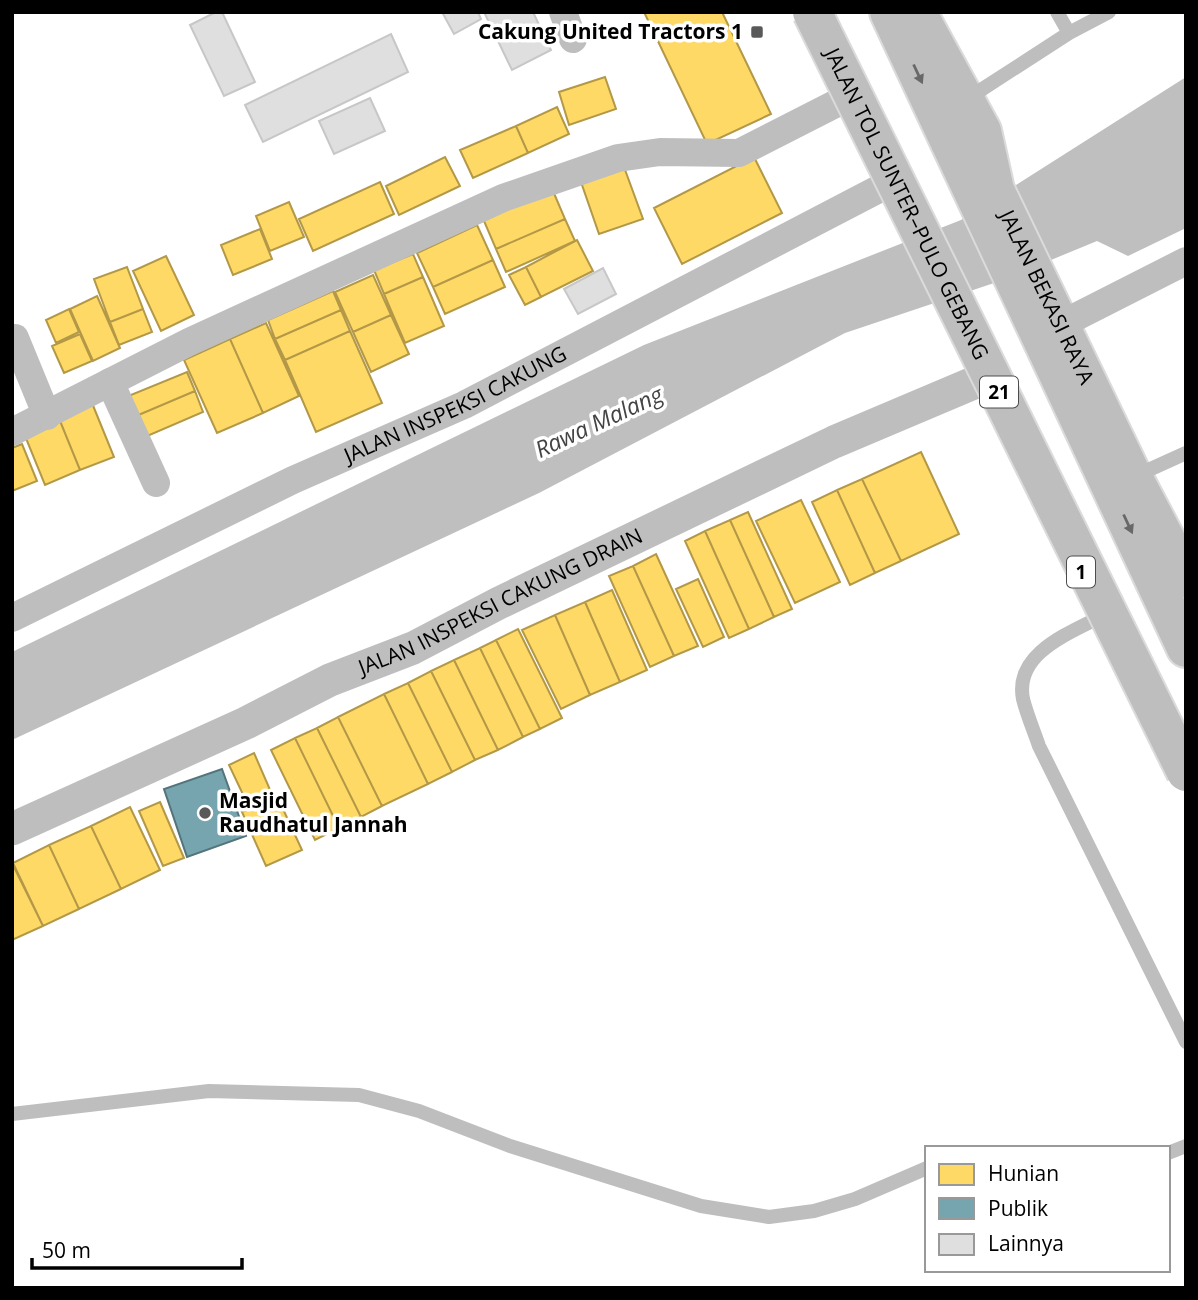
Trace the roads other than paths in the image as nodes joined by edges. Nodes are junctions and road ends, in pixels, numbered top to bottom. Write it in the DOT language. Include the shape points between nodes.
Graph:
graph roads {
  1 [pos="563,12"];
  2 [pos="791,12"];
  3 [pos="813,12"];
  4 [pos="889,12"];
  5 [pos="917,12"];
  6 [pos="1057,12"];
  7 [pos="1109,12"];
  8 [pos="1069,33"];
  9 [pos="573,39"];
  10 [pos="837,103"];
  11 [pos="974,115"];
  12 [pos="886,185"];
  13 [pos="1186,261"];
  14 [pos="1054,309"];
  15 [pos="15,338"];
  16 [pos="983,362"];
  17 [pos="110,382"];
  18 [pos="47,416"];
  19 [pos="12,432"];
  20 [pos="1186,453"];
  21 [pos="1144,473"];
  22 [pos="156,483"];
  23 [pos="1186,578"];
  24 [pos="1102,616"];
  25 [pos="12,618"];
  26 [pos="1186,648"];
  27 [pos="1186,772"];
  28 [pos="1186,796"];
  29 [pos="12,829"];
  30 [pos="1186,1042"];
  31 [pos="12,1114"];
  32 [pos="925,1169"];
  1 -- 9 [label="street"];
  2 -- 10 [label="street"];
  3 -- 12 [label="highway, 1"];
  3 -- 27 [label="highway, JALAN TOL SUNTER–PULO GEBANG / 21, bridge"];
  4 -- 26 [label="highway, one-way"];
  5 -- 11 [label="highway, JALAN BEKASI RAYA"];
  6 -- 8 [label="lane"];
  7 -- 8 [label="lane"];
  8 -- 11 [label="lane"];
  10 -- 12 [label="street"];
  10 -- 17 [label="street" via="739,153 660,152 618,158 503,198"];
  11 -- 14 [label="highway, JALAN BEKASI RAYA" via="995,190"];
  12 -- 16 [label="highway, 1, bridge" via="949,313"];
  12 -- 25 [label="street, JALAN INSPEKSI CAKUNG" via="464,405 293,480"];
  13 -- 14 [label="street" via="1141,284"];
  14 -- 21 [label="highway, JALAN BEKASI RAYA"];
  15 -- 18 [label="street"];
  16 -- 24 [label="highway, 1"];
  16 -- 29 [label="street, JALAN INSPEKSI CAKUNG DRAIN" via="834,442 413,649 330,680"];
  17 -- 18 [label="street"];
  17 -- 22 [label="street"];
  18 -- 19 [label="street"];
  20 -- 21 [label="lane"];
  21 -- 23 [label="highway, JALAN BEKASI RAYA"];
  24 -- 28 [label="highway, 1"];
  24 -- 30 [label="lane" via="1049,644 1025,670 1023,697 1038,746"];
  31 -- 32 [label="lane" via="209,1091 359,1096 419,1111 510,1146 701,1206 769,1217 855,1199"];
}
